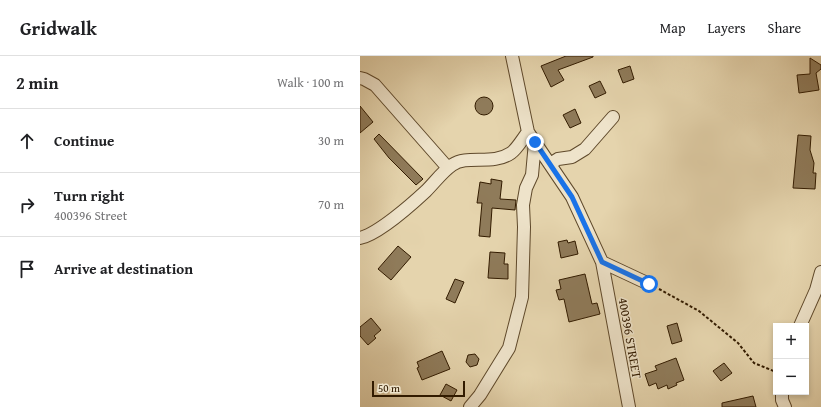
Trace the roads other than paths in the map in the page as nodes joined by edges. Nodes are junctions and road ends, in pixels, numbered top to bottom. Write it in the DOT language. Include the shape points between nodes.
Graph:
graph roads {
  1 [pos="512,56"];
  2 [pos="360,78"];
  3 [pos="613,117"];
  4 [pos="528,132"];
  5 [pos="535,142"];
  6 [pos="550,164"];
  7 [pos="448,168"];
  8 [pos="360,238"];
  9 [pos="602,262"];
  10 [pos="821,272"];
  11 [pos="649,284"];
  12 [pos="801,323"];
  13 [pos="782,395"];
  14 [pos="470,407"];
  15 [pos="629,407"];
  16 [pos="785,407"];
  1 -- 4 [label="street, 400396 STREET"];
  2 -- 7 [label="street" via="375,85"];
  3 -- 6 [label="street" via="585,149 572,157 558,159"];
  4 -- 5 [label="street, 400396 STREET"];
  4 -- 7 [label="street" via="512,153 506,156 495,160 464,160"];
  5 -- 6 [label="street, 400396 STREET"];
  5 -- 14 [label="street" via="532,175 526,188 523,205 522,297 509,348"];
  6 -- 9 [label="street, 400396 STREET" via="572,197"];
  7 -- 8 [label="street" via="382,228 368,237"];
  9 -- 11 [label="street"];
  9 -- 15 [label="street, 400396 STREET"];
  10 -- 12 [label="street"];
  13 -- 16 [label="street"];
}
